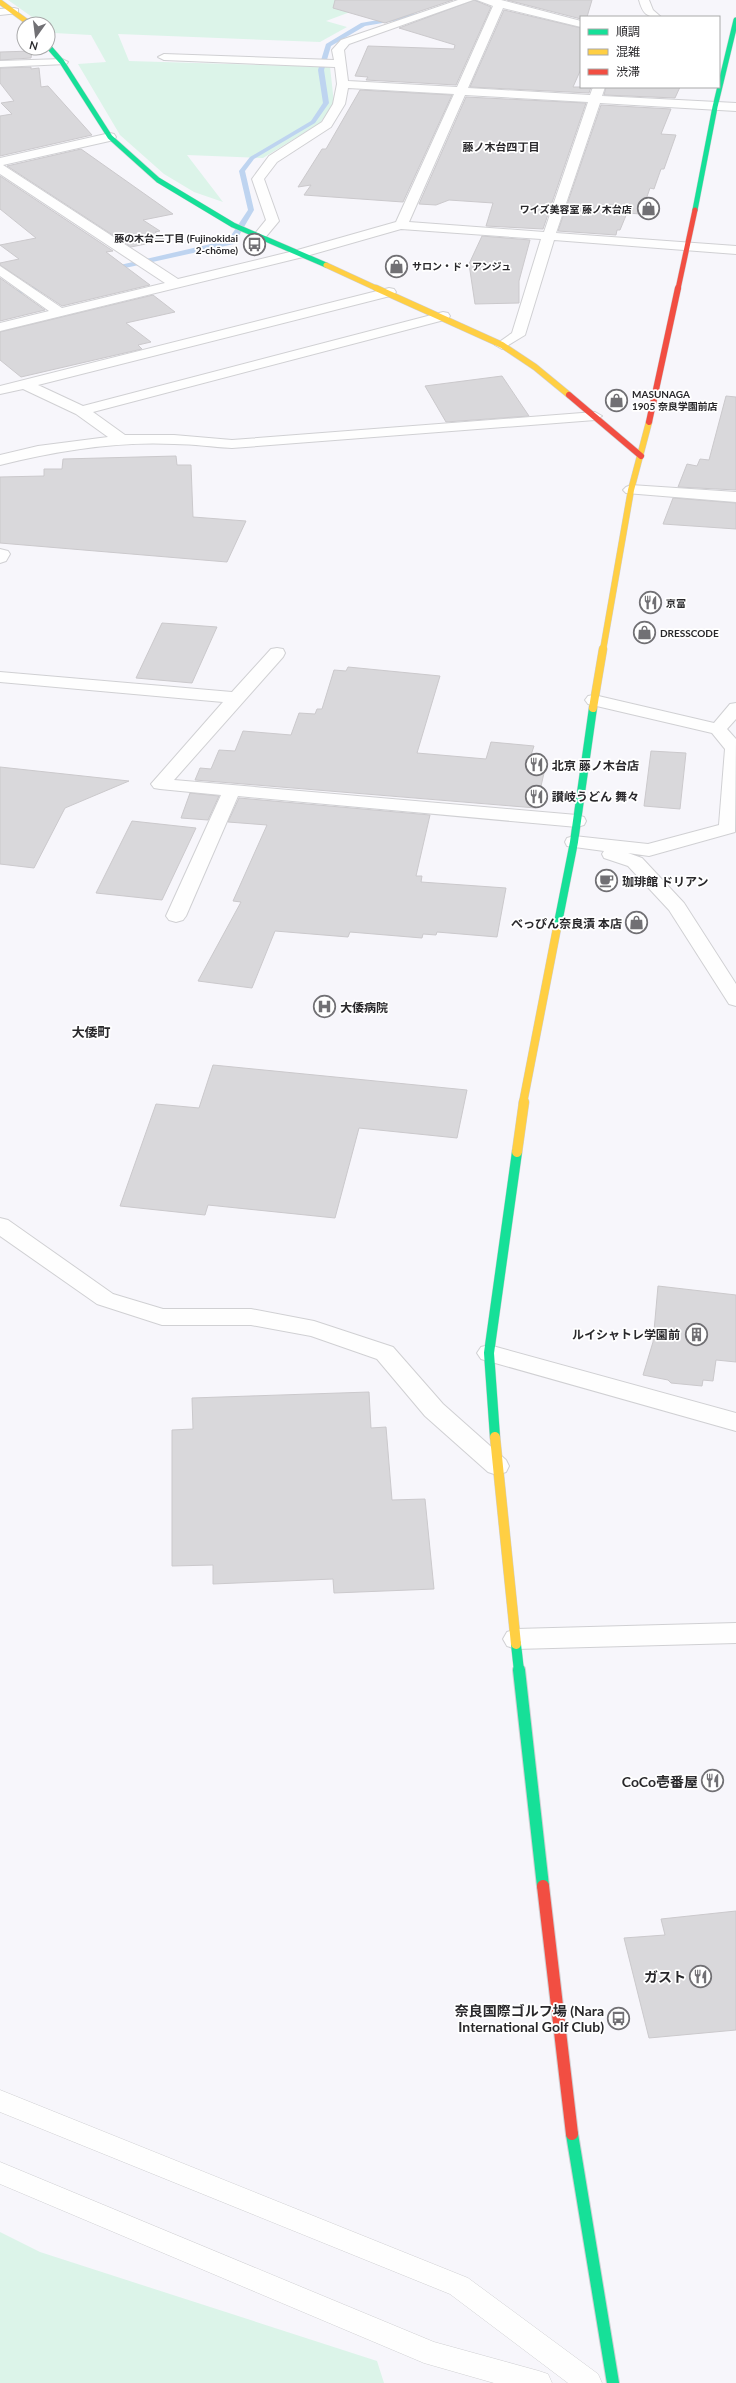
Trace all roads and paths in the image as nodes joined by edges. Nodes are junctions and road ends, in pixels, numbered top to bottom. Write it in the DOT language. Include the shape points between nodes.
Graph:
graph roads {
  1 [pos="468,0"];
  2 [pos="482,0"];
  3 [pos="644,0"];
  4 [pos="0,2"];
  5 [pos="500,3"];
  6 [pos="14,11"];
  7 [pos="0,12"];
  8 [pos="20,16"];
  9 [pos="654,16"];
  10 [pos="736,20"];
  11 [pos="580,24"];
  12 [pos="56,55"];
  13 [pos="164,57"];
  14 [pos="62,62"];
  15 [pos="335,63"];
  16 [pos="0,64"];
  17 [pos="720,83"];
  18 [pos="343,84"];
  19 [pos="719,88"];
  20 [pos="460,92"];
  21 [pos="598,93"];
  22 [pos="714,107"];
  23 [pos="736,107"];
  24 [pos="110,137"];
  25 [pos="0,162"];
  26 [pos="0,168"];
  27 [pos="401,225"];
  28 [pos="549,235"];
  29 [pos="259,236"];
  30 [pos="688,247"];
  31 [pos="736,250"];
  32 [pos="298,254"];
  33 [pos="0,270"];
  34 [pos="176,284"];
  35 [pos="389,292"];
  36 [pos="59,312"];
  37 [pos="443,316"];
  38 [pos="0,328"];
  39 [pos="502,345"];
  40 [pos="25,384"];
  41 [pos="2,388"];
  42 [pos="80,411"];
  43 [pos="595,416"];
  44 [pos="122,440"];
  45 [pos="641,456"];
  46 [pos="0,460"];
  47 [pos="631,490"];
  48 [pos="736,497"];
  49 [pos="0,554"];
  50 [pos="0,558"];
  51 [pos="277,653"];
  52 [pos="0,677"];
  53 [pos="236,698"];
  54 [pos="594,700"];
  55 [pos="736,708"];
  56 [pos="736,722"];
  57 [pos="718,729"];
  58 [pos="232,790"];
  59 [pos="577,821"];
  60 [pos="732,828"];
  61 [pos="574,842"];
  62 [pos="176,916"];
  63 [pos="736,1000"];
  64 [pos="0,1225"];
  65 [pos="489,1353"];
  66 [pos="736,1422"];
  67 [pos="497,1466"];
  68 [pos="736,1633"];
  69 [pos="516,1640"];
  70 [pos="0,2101"];
  71 [pos="0,2173"];
  72 [pos="539,2383"];
  73 [pos="589,2383"];
  74 [pos="613,2383"];
  1 -- 15 [label="street" via="345,42 338,50"];
  2 -- 5 [label="street"];
  3 -- 9 [label="street" via="648,12"];
  4 -- 6 [label="street"];
  5 -- 11 [label="street"];
  5 -- 20 [label="street"];
  6 -- 7 [label="street"];
  6 -- 8 [label="street"];
  10 -- 17 [label="street"];
  12 -- 14 [label="street"];
  13 -- 15 [label="street"];
  14 -- 16 [label="street"];
  14 -- 24 [label="street"];
  15 -- 18 [label="street"];
  18 -- 20 [label="street"];
  18 -- 29 [label="street" via="339,104 327,124 273,159 258,179 273,222"];
  19 -- 22 [label="street"];
  20 -- 21 [label="street"];
  20 -- 27 [label="street"];
  21 -- 22 [label="street"];
  21 -- 28 [label="street"];
  22 -- 23 [label="street"];
  22 -- 30 [label="street"];
  24 -- 25 [label="street"];
  24 -- 29 [label="street" via="158,180 233,225"];
  26 -- 34 [label="street"];
  27 -- 28 [label="street"];
  27 -- 32 [label="street"];
  28 -- 30 [label="street"];
  28 -- 39 [label="street" via="518,335"];
  29 -- 32 [label="street"];
  30 -- 31 [label="street"];
  30 -- 45 [label="street"];
  32 -- 34 [label="street"];
  32 -- 35 [label="street"];
  33 -- 36 [label="street"];
  34 -- 36 [label="street"];
  35 -- 37 [label="street"];
  35 -- 40 [label="street"];
  36 -- 38 [label="street"];
  37 -- 39 [label="street"];
  37 -- 42 [label="street"];
  39 -- 43 [label="street" via="535,367"];
  40 -- 41 [label="street"];
  40 -- 42 [label="street"];
  42 -- 44 [label="street"];
  43 -- 44 [label="street" via="232,444 174,439"];
  43 -- 45 [label="street"];
  44 -- 46 [label="street" via="38,450"];
  45 -- 47 [label="street"];
  47 -- 48 [label="street"];
  47 -- 54 [label="street"];
  49 -- 50 [label="street"];
  51 -- 53 [label="street"];
  52 -- 53 [label="street"];
  53 -- 58 [label="street" via="160,784"];
  54 -- 57 [label="street"];
  54 -- 59 [label="street"];
  55 -- 57 [label="street"];
  56 -- 57 [label="street"];
  57 -- 60 [label="street" via="734,748"];
  58 -- 59 [label="street"];
  58 -- 62 [label="street"];
  59 -- 61 [label="street"];
  60 -- 61 [label="street" via="649,850"];
  61 -- 63 [label="street" via="635,862 676,907"];
  61 -- 65 [label="street" via="523,1105"];
  64 -- 67 [label="street" via="105,1299 162,1317 251,1317 314,1329 385,1353 434,1410"];
  65 -- 66 [label="street"];
  65 -- 67 [label="street"];
  67 -- 69 [label="street"];
  68 -- 69 [label="street"];
  69 -- 74 [label="street" via="574,2149"];
  70 -- 73 [label="lane" via="459,2286"];
  71 -- 72 [label="lane" via="433,2354"];
}
